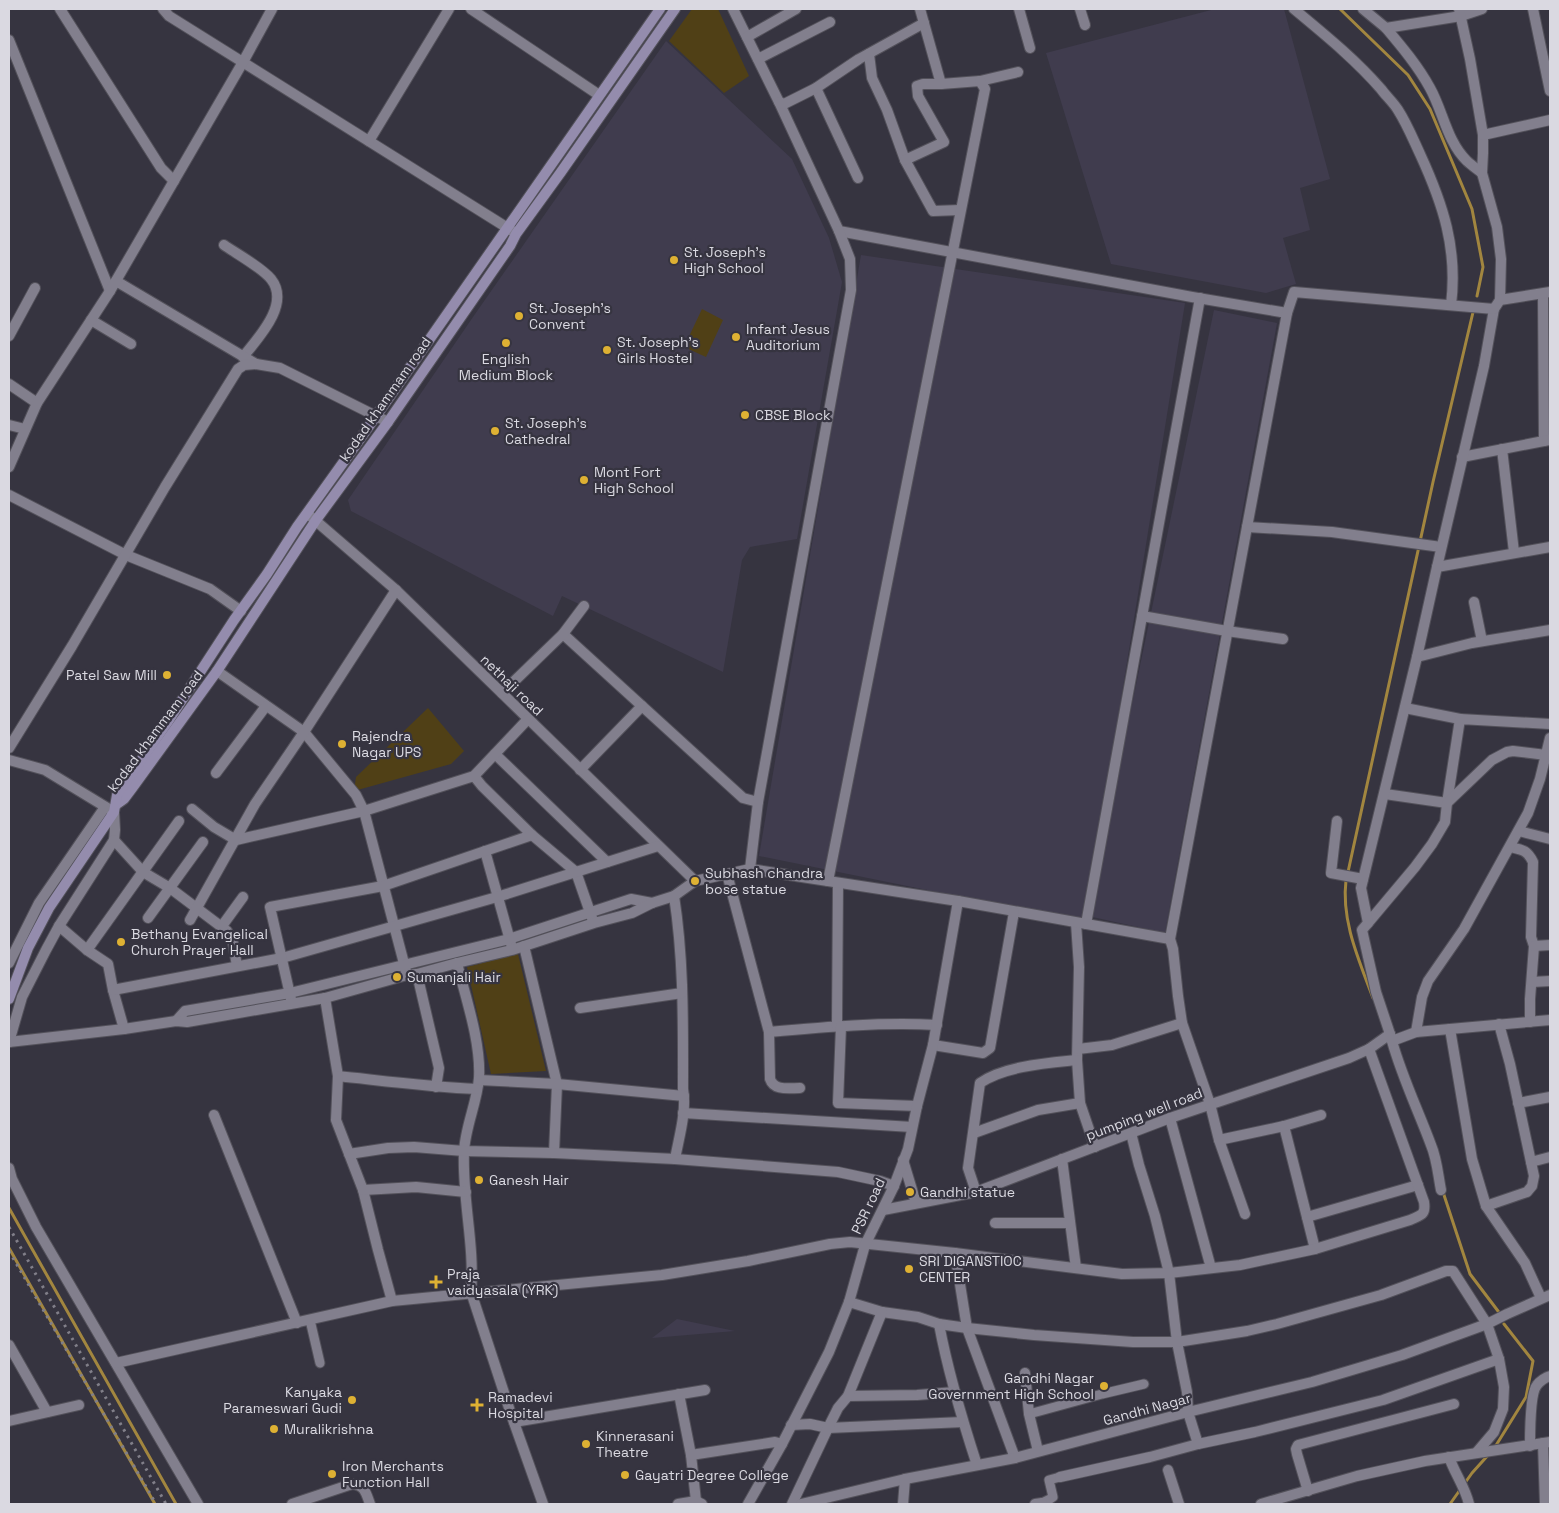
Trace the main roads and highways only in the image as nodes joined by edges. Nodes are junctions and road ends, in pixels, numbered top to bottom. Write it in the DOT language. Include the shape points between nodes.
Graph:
graph roads {
  1 [pos="660,9"];
  2 [pos="675,9"];
  3 [pos="512,231"];
  4 [pos="112,808"];
  5 [pos="9,999"];
  1 -- 3 [label="main road, kodad khammam road" via="599,95"];
  2 -- 3 [label="main road, kodad khammam road" via="561,172"];
  3 -- 4 [label="main road, kodad khammam road" via="307,512 117,795"];
  3 -- 4 [label="main road, kodad khammam road" via="510,246 316,520 217,671 124,799"];
  4 -- 5 [label="main road, kodad khammam road" via="102,831 49,908 28,948"];
}
